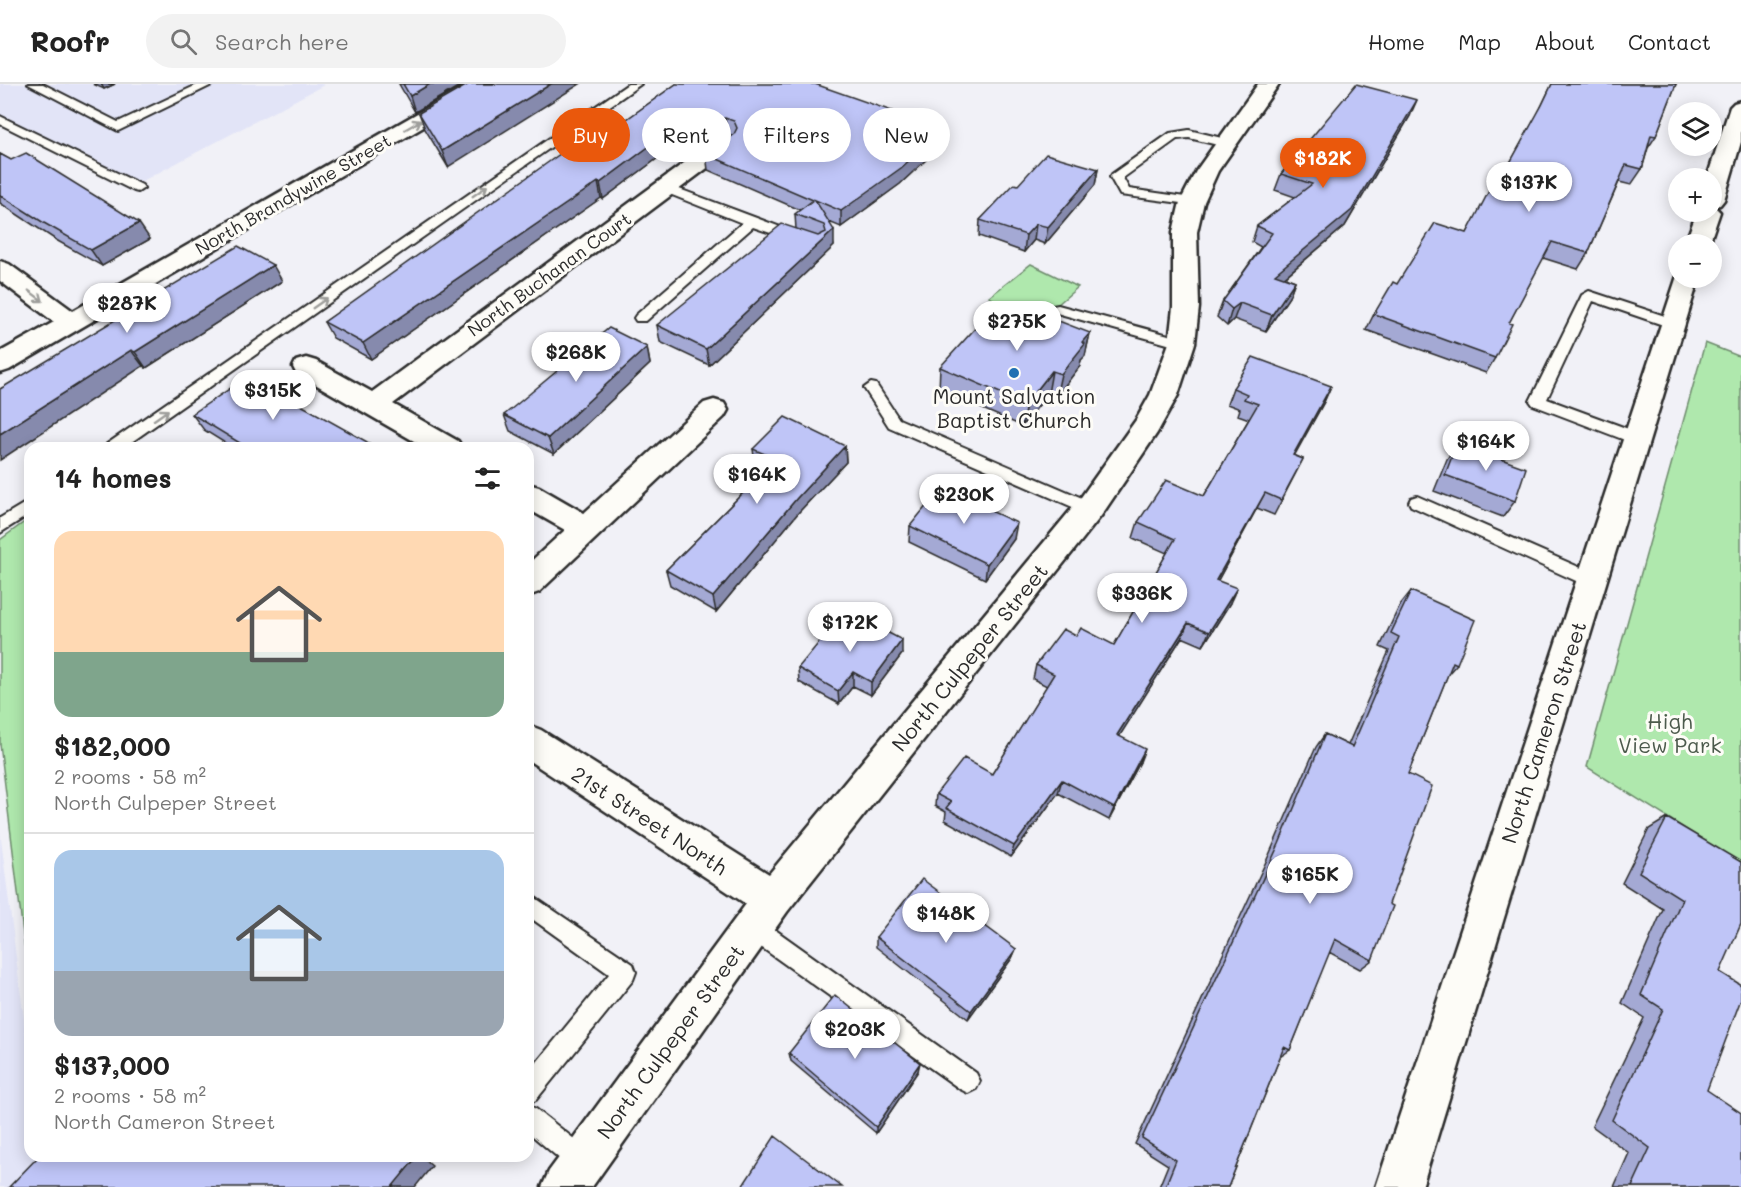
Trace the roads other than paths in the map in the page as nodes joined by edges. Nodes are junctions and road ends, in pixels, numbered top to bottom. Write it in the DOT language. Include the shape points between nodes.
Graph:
graph roads {
  1 [pos="34,84"];
  2 [pos="208,84"];
  3 [pos="483,84"];
  4 [pos="635,84"];
  5 [pos="1269,84"];
  6 [pos="1741,107"];
  7 [pos="0,118"];
  8 [pos="1226,143"];
  9 [pos="701,162"];
  10 [pos="1722,168"];
  11 [pos="138,188"];
  12 [pos="666,188"];
  13 [pos="1192,202"];
  14 [pos="751,222"];
  15 [pos="809,242"];
  16 [pos="0,269"];
  17 [pos="1684,288"];
  18 [pos="1059,309"];
  19 [pos="641,318"];
  20 [pos="71,322"];
  21 [pos="1672,323"];
  22 [pos="1182,343"];
  23 [pos="0,364"];
  24 [pos="306,367"];
  25 [pos="871,388"];
  26 [pos="373,405"];
  27 [pos="714,410"];
  28 [pos="1636,438"];
  29 [pos="122,442"];
  30 [pos="438,442"];
  31 [pos="534,498"];
  32 [pos="1417,502"];
  33 [pos="1090,508"];
  34 [pos="24,510"];
  35 [pos="0,527"];
  36 [pos="586,528"];
  37 [pos="534,577"];
  38 [pos="1591,580"];
  39 [pos="534,745"];
  40 [pos="534,907"];
  41 [pos="762,913"];
  42 [pos="968,1081"];
  43 [pos="534,1085"];
  44 [pos="534,1124"];
  45 [pos="574,1174"];
  46 [pos="1399,1187"];
  1 -- 2 [label="lane" via="118,128"];
  20 -- 3 [label="street, North Brandywine Street, one-way"];
  29 -- 4 [label="lane, one-way"];
  5 -- 8 [label="street, North Culpeper Street"];
  6 -- 10 [label="street"];
  7 -- 11 [label="lane"];
  8 -- 13 [label="street, North Culpeper Street"];
  8 -- 13 [label="lane" via="1189,134 1174,136 1116,177 1124,192"];
  9 -- 12 [label="street, North Buchanan Court"];
  12 -- 14 [label="lane"];
  12 -- 26 [label="street, North Buchanan Court"];
  13 -- 22 [label="street, North Culpeper Street" via="1185,232 1186,307"];
  14 -- 15 [label="lane"];
  14 -- 19 [label="lane"];
  16 -- 20 [label="street, one-way"];
  17 -- 21 [label="street, North Cameron Street"];
  18 -- 22 [label="lane"];
  20 -- 23 [label="street, North Brandywine Street"];
  21 -- 28 [label="street, North Cameron Street"];
  21 -- 28 [label="lane" via="1589,296 1538,401"];
  22 -- 33 [label="street, North Culpeper Street" via="1164,395 1147,426"];
  24 -- 26 [label="street"];
  25 -- 33 [label="lane" via="894,423"];
  26 -- 30 [label="street"];
  27 -- 36 [label="street"];
  28 -- 38 [label="street, North Cameron Street"];
  31 -- 36 [label="street"];
  32 -- 38 [label="lane"];
  33 -- 41 [label="street, North Culpeper Street"];
  34 -- 35 [label="lane"];
  36 -- 37 [label="street"];
  38 -- 46 [label="street, North Cameron Street"];
  39 -- 41 [label="street, 21st Street North"];
  40 -- 43 [label="lane" via="625,972"];
  41 -- 42 [label="lane"];
  41 -- 45 [label="street, North Culpeper Street"];
  44 -- 45 [label="lane"];
}
